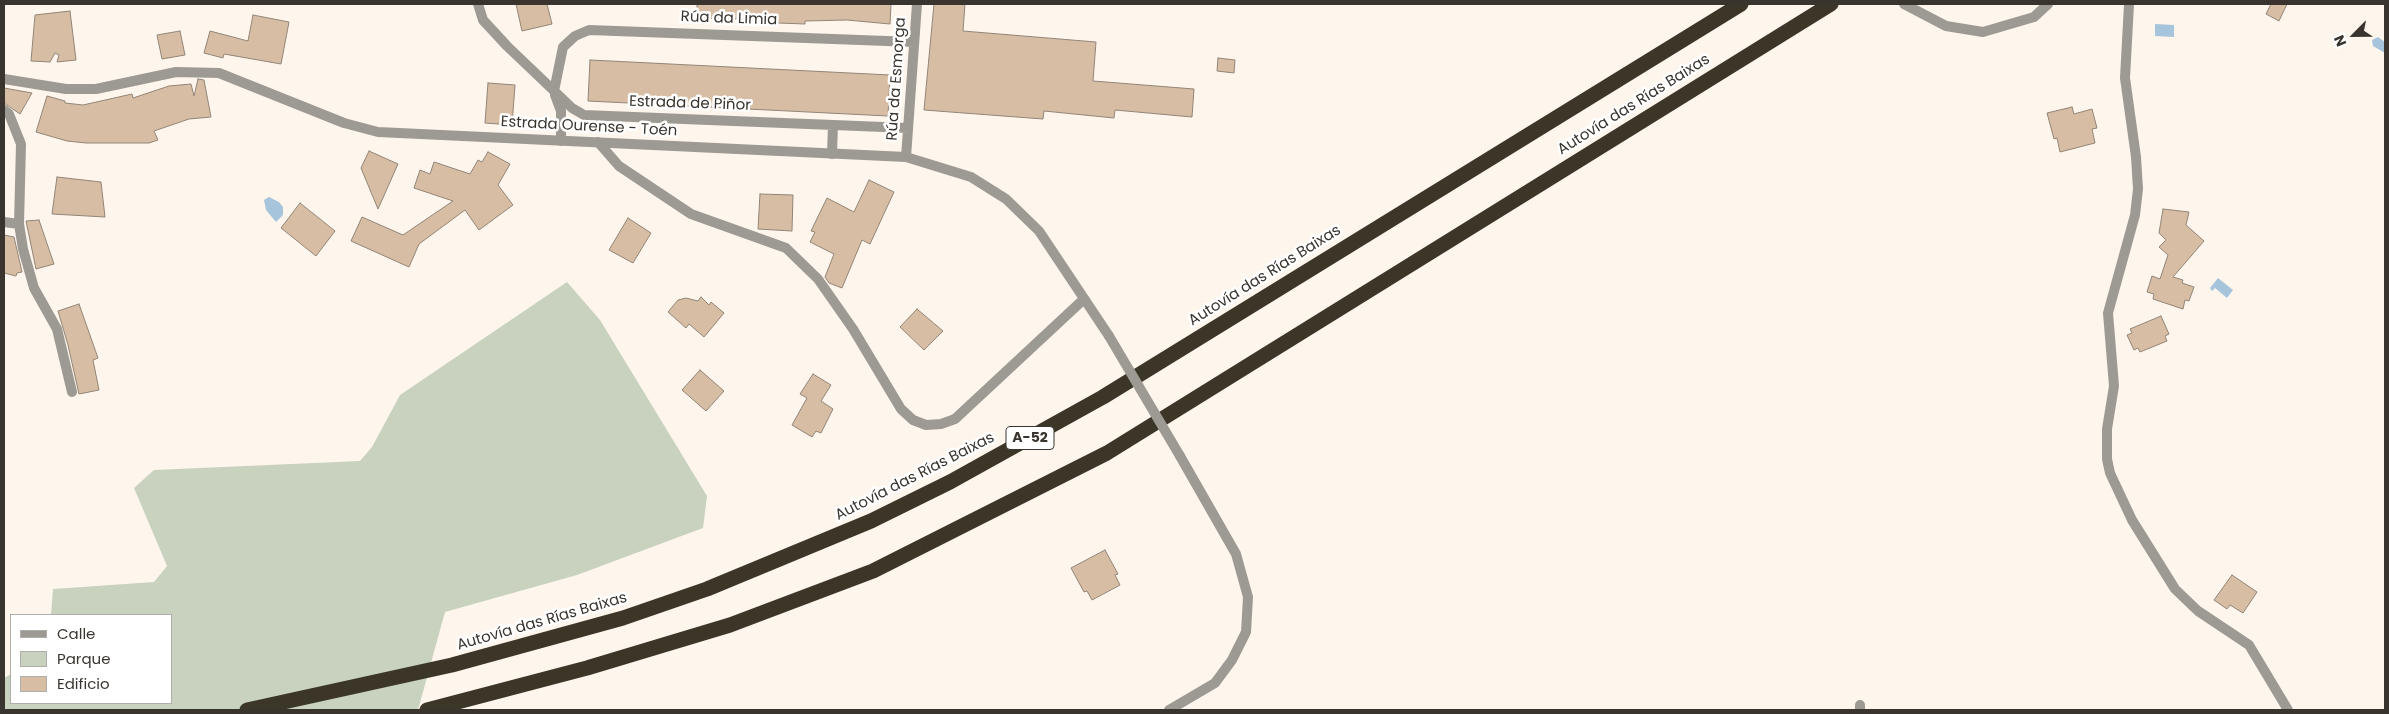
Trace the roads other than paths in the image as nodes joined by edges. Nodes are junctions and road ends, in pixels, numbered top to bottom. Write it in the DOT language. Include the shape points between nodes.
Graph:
graph roads {
  1 [pos="478,4"];
  2 [pos="917,4"];
  3 [pos="1741,4"];
  4 [pos="1831,4"];
  5 [pos="1904,4"];
  6 [pos="2048,4"];
  7 [pos="2129,4"];
  8 [pos="914,42"];
  9 [pos="4,79"];
  10 [pos="554,91"];
  11 [pos="4,110"];
  12 [pos="833,125"];
  13 [pos="908,128"];
  14 [pos="561,140"];
  15 [pos="598,142"];
  16 [pos="832,154"];
  17 [pos="906,157"];
  18 [pos="4,222"];
  19 [pos="19,224"];
  20 [pos="1084,299"];
  21 [pos="72,392"];
  22 [pos="247,710"];
  23 [pos="427,710"];
  24 [pos="1169,710"];
  25 [pos="2288,710"];
  1 -- 10 [label="street, Estrada de Piñor" via="483,20"];
  2 -- 8 [label="street, Rúa da Esmorga"];
  3 -- 22 [label="highway, Autovía das Rías Baixas / A-52" via="1103,397 871,522 707,589 623,618 452,665"];
  4 -- 23 [label="highway, Autovía das Rías Baixas" via="1107,453 874,571 730,625 587,668"];
  5 -- 6 [label="street" via="1946,26 1983,32 2034,17"];
  7 -- 25 [label="street" via="2125,78 2138,189 2135,215 2108,313 2114,386 2106,459 2132,520 2176,589 2198,612 2249,645"];
  8 -- 10 [label="street, Rúa da Limia" via="589,30 575,36 563,47"];
  8 -- 13 [label="street, Rúa da Esmorga"];
  9 -- 14 [label="street, Estrada Ourense - Toén" via="66,89 96,89 176,72 218,73 344,123 378,132"];
  10 -- 12 [label="street, Estrada de Piñor" via="584,115"];
  10 -- 14 [label="street" via="561,111"];
  11 -- 19 [label="street" via="9,114 21,144"];
  12 -- 13 [label="street, Estrada de Piñor"];
  12 -- 16 [label="street"];
  13 -- 17 [label="street, Rúa da Esmorga"];
  14 -- 15 [label="street, Estrada Ourense - Toén"];
  15 -- 16 [label="street, Estrada Ourense - Toén"];
  15 -- 20 [label="street" via="618,166 691,214 786,248 818,279 853,329 900,409 912,420 926,425 955,419"];
  16 -- 17 [label="street, Estrada Ourense - Toén"];
  17 -- 20 [label="street, Estrada Ourense - Toén" via="971,177 1006,199 1039,231"];
  18 -- 19 [label="street"];
  19 -- 21 [label="street" via="34,288 57,329"];
  20 -- 24 [label="street, Estrada Ourense - Toén, bridge" via="1109,336 1236,554 1248,597 1246,632 1216,683"];
}
